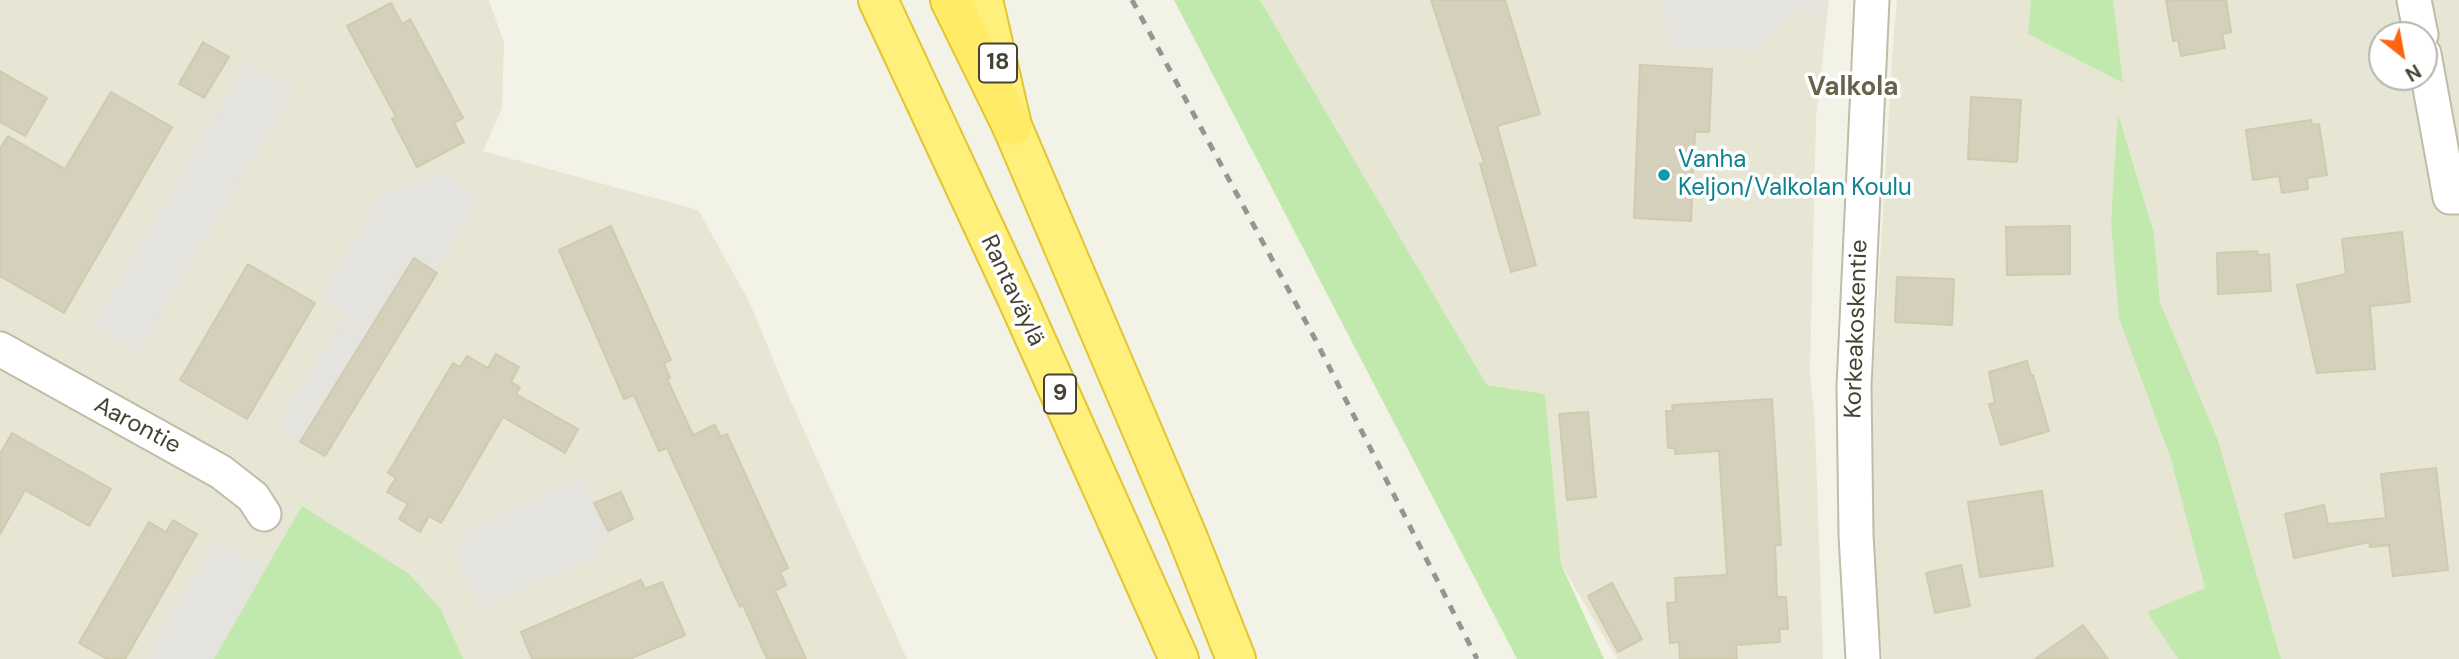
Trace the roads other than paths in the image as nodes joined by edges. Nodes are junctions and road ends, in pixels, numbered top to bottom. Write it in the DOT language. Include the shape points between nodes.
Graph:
graph roads {
  1 [pos="878,0"];
  2 [pos="950,0"];
  3 [pos="983,0"];
  4 [pos="1872,0"];
  5 [pos="2414,0"];
  6 [pos="2418,21"];
  7 [pos="2431,91"];
  8 [pos="1012,126"];
  9 [pos="2459,197"];
  10 [pos="0,349"];
  11 [pos="264,514"];
  12 [pos="1179,659"];
  13 [pos="1236,659"];
  14 [pos="1863,659"];
  1 -- 12 [label="highway, Rantaväylä / 9"];
  2 -- 8 [label="highway"];
  3 -- 8 [label="highway, 18"];
  4 -- 14 [label="street, Korkeakoskentie" via="1854,386"];
  5 -- 6 [label="street"];
  7 -- 9 [label="street" via="2450,197"];
  8 -- 13 [label="highway"];
  10 -- 11 [label="street, Aarontie" via="222,472 253,497"];
}
